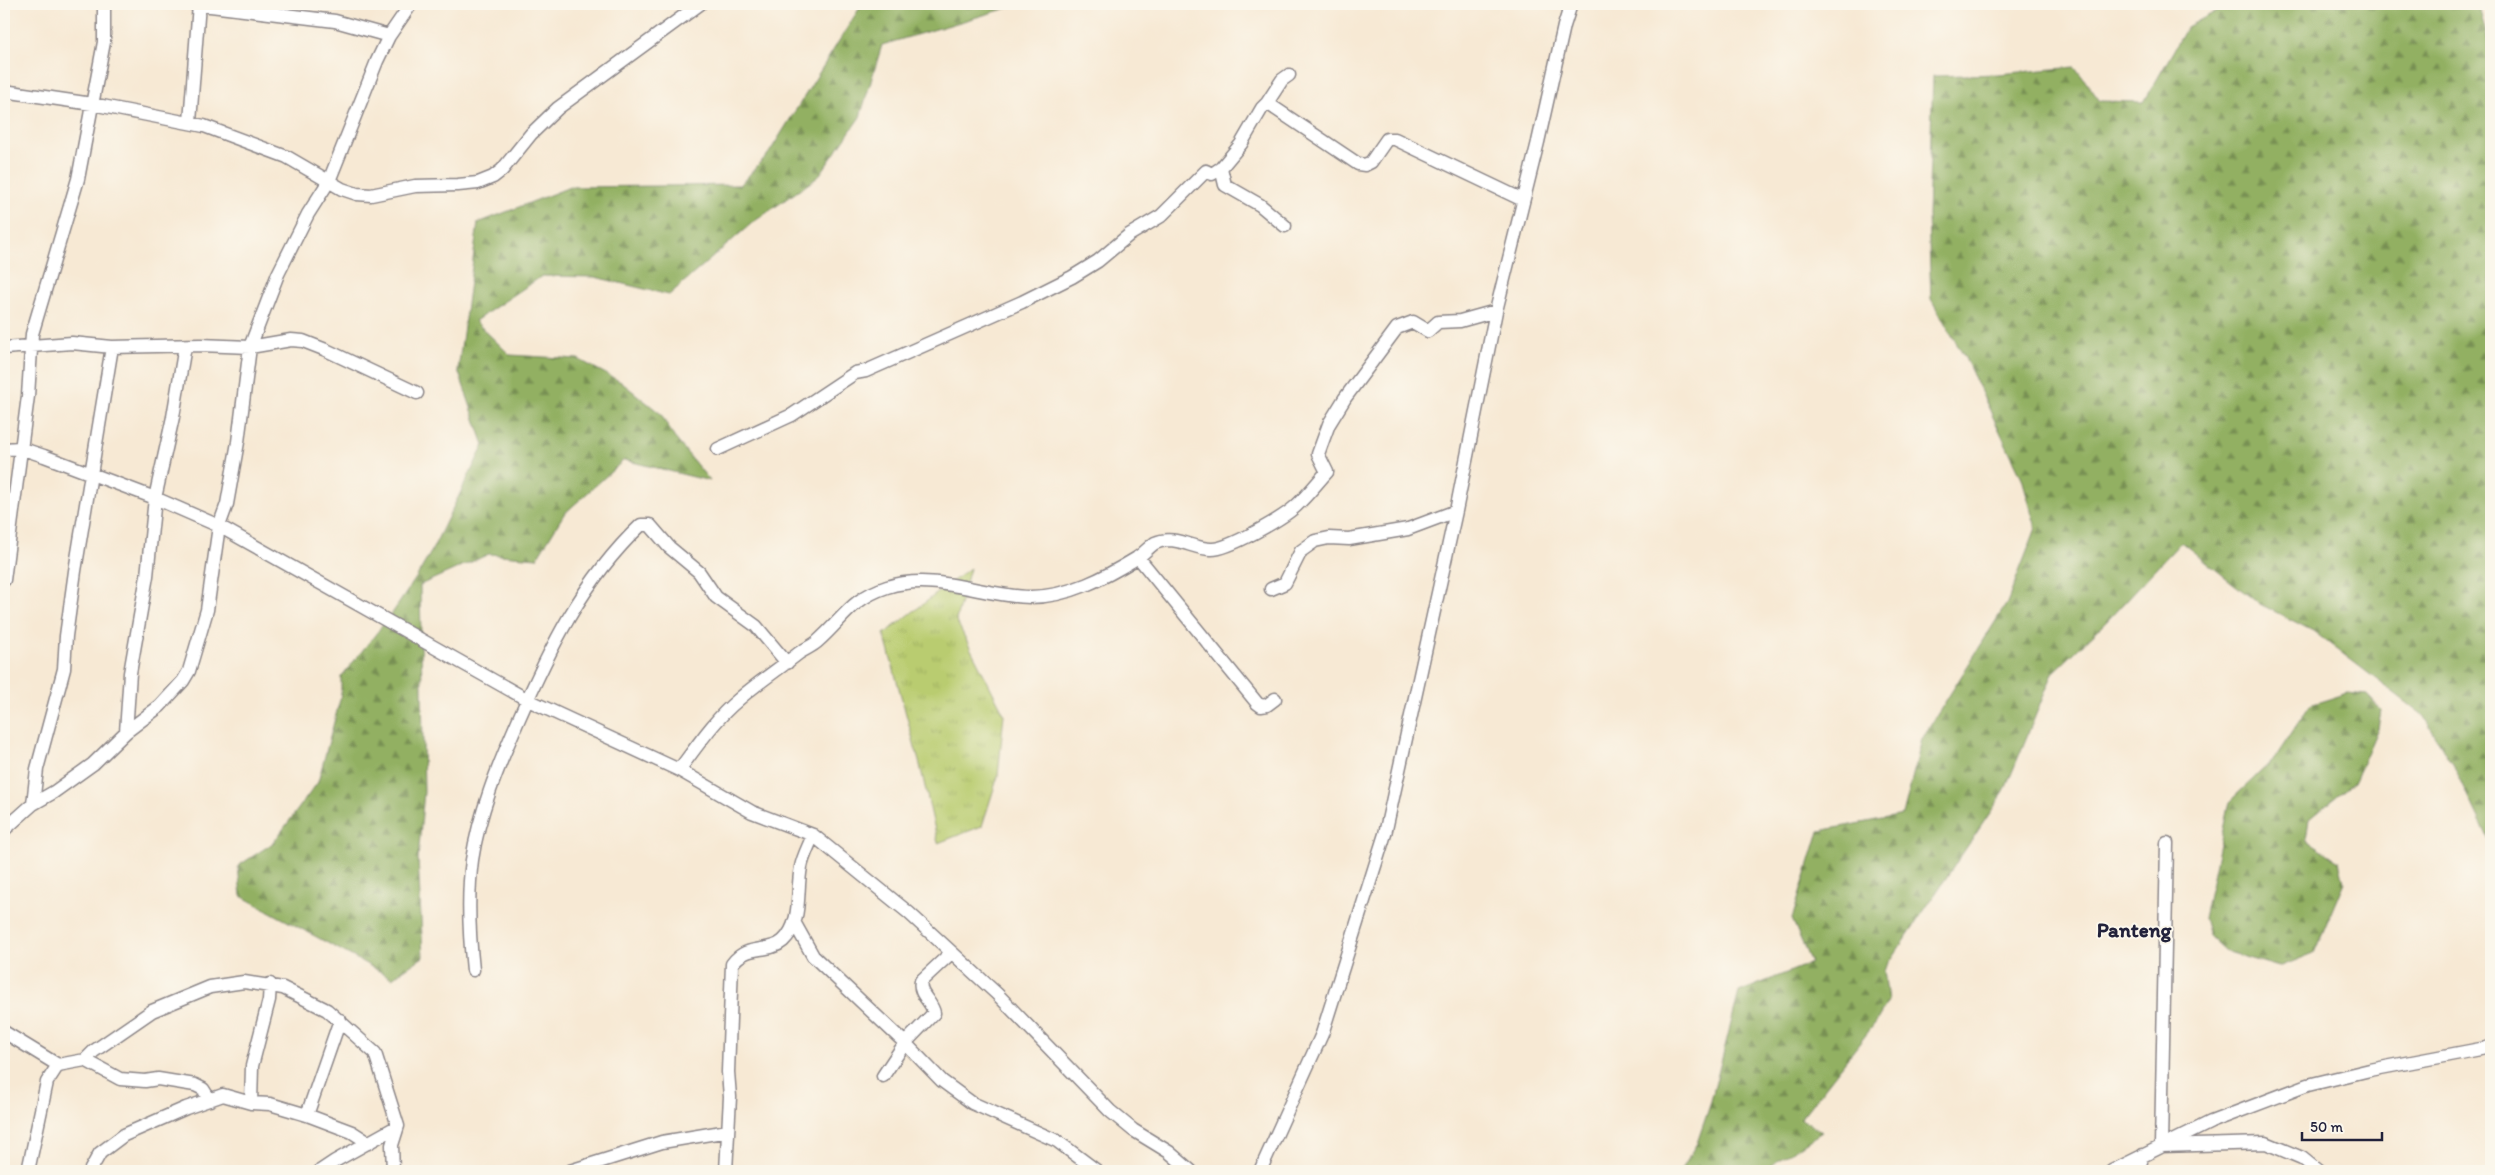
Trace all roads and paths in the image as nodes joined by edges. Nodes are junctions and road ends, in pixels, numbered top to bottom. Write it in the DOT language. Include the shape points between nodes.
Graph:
graph roads {
  1 [pos="104,4"];
  2 [pos="194,4"];
  3 [pos="199,4"];
  4 [pos="411,4"];
  5 [pos="700,4"];
  6 [pos="1571,4"];
  7 [pos="389,36"];
  8 [pos="1289,75"];
  9 [pos="4,91"];
  10 [pos="1267,103"];
  11 [pos="92,104"];
  12 [pos="190,122"];
  13 [pos="1221,168"];
  14 [pos="329,181"];
  15 [pos="1523,200"];
  16 [pos="1285,226"];
  17 [pos="1496,311"];
  18 [pos="31,345"];
  19 [pos="185,346"];
  20 [pos="250,347"];
  21 [pos="4,348"];
  22 [pos="112,348"];
  23 [pos="417,393"];
  24 [pos="20,448"];
  25 [pos="718,448"];
  26 [pos="4,449"];
  27 [pos="91,473"];
  28 [pos="154,498"];
  29 [pos="1456,511"];
  30 [pos="218,526"];
  31 [pos="1138,557"];
  32 [pos="4,580"];
  33 [pos="1272,589"];
  34 [pos="787,663"];
  35 [pos="1276,699"];
  36 [pos="528,700"];
  37 [pos="126,732"];
  38 [pos="679,770"];
  39 [pos="33,804"];
  40 [pos="4,830"];
  41 [pos="813,835"];
  42 [pos="2167,843"];
  43 [pos="794,922"];
  44 [pos="951,953"];
  45 [pos="473,970"];
  46 [pos="270,984"];
  47 [pos="340,1020"];
  48 [pos="4,1032"];
  49 [pos="905,1043"];
  50 [pos="2491,1047"];
  51 [pos="85,1060"];
  52 [pos="58,1065"];
  53 [pos="883,1076"];
  54 [pos="210,1100"];
  55 [pos="251,1102"];
  56 [pos="307,1115"];
  57 [pos="398,1126"];
  58 [pos="728,1132"];
  59 [pos="369,1143"];
  60 [pos="2161,1146"];
  61 [pos="2143,1155"];
  62 [pos="28,1171"];
  63 [pos="90,1171"];
  64 [pos="320,1171"];
  65 [pos="392,1171"];
  66 [pos="570,1171"];
  67 [pos="726,1171"];
  68 [pos="1097,1171"];
  69 [pos="1191,1171"];
  70 [pos="1260,1171"];
  71 [pos="2112,1171"];
  72 [pos="2138,1171"];
  73 [pos="2318,1171"];
  1 -- 11 [label="street" via="104,42"];
  2 -- 3 [label="street"];
  3 -- 7 [label="street" via="335,21"];
  3 -- 12 [label="street"];
  4 -- 7 [label="street"];
  5 -- 14 [label="street" via="558,108 493,177 458,186 415,186 371,195 350,192"];
  6 -- 15 [label="street"];
  7 -- 14 [label="street"];
  8 -- 10 [label="street"];
  9 -- 11 [label="street"];
  10 -- 13 [label="street" via="1242,144"];
  10 -- 15 [label="street" via="1358,164 1365,166 1371,162 1387,139 1395,139"];
  11 -- 12 [label="street"];
  11 -- 18 [label="street" via="78,179 37,313"];
  12 -- 14 [label="street" via="257,144"];
  13 -- 16 [label="street" via="1226,186 1260,205"];
  13 -- 25 [label="street" via="1212,174 1206,171 1161,216 1072,277 1022,302 855,373 792,415"];
  14 -- 20 [label="street" via="308,214 278,274"];
  15 -- 17 [label="street"];
  17 -- 29 [label="street"];
  17 -- 31 [label="street" via="1438,322 1428,331 1413,322 1397,328 1329,424 1318,454 1327,472 1297,506 1277,520 1214,550 1167,540 1155,543"];
  18 -- 21 [label="street"];
  18 -- 22 [label="street" via="72,343"];
  18 -- 24 [label="street"];
  19 -- 20 [label="street"];
  19 -- 22 [label="street"];
  19 -- 28 [label="street"];
  20 -- 23 [label="street" via="303,341"];
  20 -- 30 [label="street" via="232,473"];
  22 -- 27 [label="street"];
  24 -- 26 [label="street"];
  24 -- 27 [label="street"];
  24 -- 32 [label="street"];
  27 -- 28 [label="street"];
  27 -- 39 [label="street" via="69,613 64,669 37,769"];
  28 -- 30 [label="street"];
  28 -- 37 [label="street" via="147,576 130,673"];
  29 -- 33 [label="street" via="1408,529 1315,541 1301,551 1285,583"];
  29 -- 70 [label="street" via="1385,834 1322,1034"];
  30 -- 36 [label="street"];
  30 -- 37 [label="street" via="207,610 188,671 160,706"];
  31 -- 34 [label="street" via="1081,588 1032,597 990,593 954,584 922,582 888,587 858,601 818,642"];
  31 -- 35 [label="street" via="1257,703 1267,706"];
  34 -- 36 [label="street" via="756,626 716,597 699,572 668,547 657,531 650,525 641,525 602,567 564,622"];
  34 -- 38 [label="street" via="737,700"];
  36 -- 38 [label="street"];
  36 -- 45 [label="street" via="500,763 484,810 473,858 468,903"];
  37 -- 39 [label="street" via="94,764"];
  38 -- 41 [label="street" via="752,812"];
  39 -- 40 [label="street"];
  41 -- 43 [label="street" via="800,870"];
  41 -- 44 [label="street" via="909,913"];
  42 -- 60 [label="street"];
  43 -- 49 [label="street" via="813,956"];
  43 -- 58 [label="street" via="781,942 739,955 732,964"];
  44 -- 49 [label="street" via="921,981 920,991 934,1014"];
  44 -- 69 [label="street" via="996,994 1110,1111"];
  46 -- 47 [label="street" via="312,1002"];
  46 -- 51 [label="street" via="244,982 210,987 171,1002 134,1022"];
  46 -- 55 [label="street" via="252,1066"];
  47 -- 56 [label="street"];
  47 -- 57 [label="street" via="375,1054"];
  48 -- 52 [label="street"];
  49 -- 53 [label="street"];
  49 -- 68 [label="street" via="942,1081 972,1103 1057,1141"];
  50 -- 60 [label="street" via="2308,1085 2211,1122"];
  51 -- 52 [label="street"];
  51 -- 54 [label="street" via="120,1079 158,1079 195,1085 203,1089"];
  52 -- 62 [label="street" via="47,1082"];
  54 -- 55 [label="street" via="223,1095"];
  54 -- 63 [label="street" via="124,1135 100,1153"];
  55 -- 56 [label="street"];
  56 -- 59 [label="street" via="352,1132"];
  57 -- 59 [label="street"];
  57 -- 65 [label="street" via="392,1145"];
  58 -- 66 [label="street" via="662,1142"];
  58 -- 67 [label="street"];
  59 -- 64 [label="street"];
  60 -- 61 [label="street"];
  60 -- 73 [label="street" via="2266,1143 2302,1158"];
  61 -- 71 [label="street"];
  61 -- 72 [label="street"];
}
